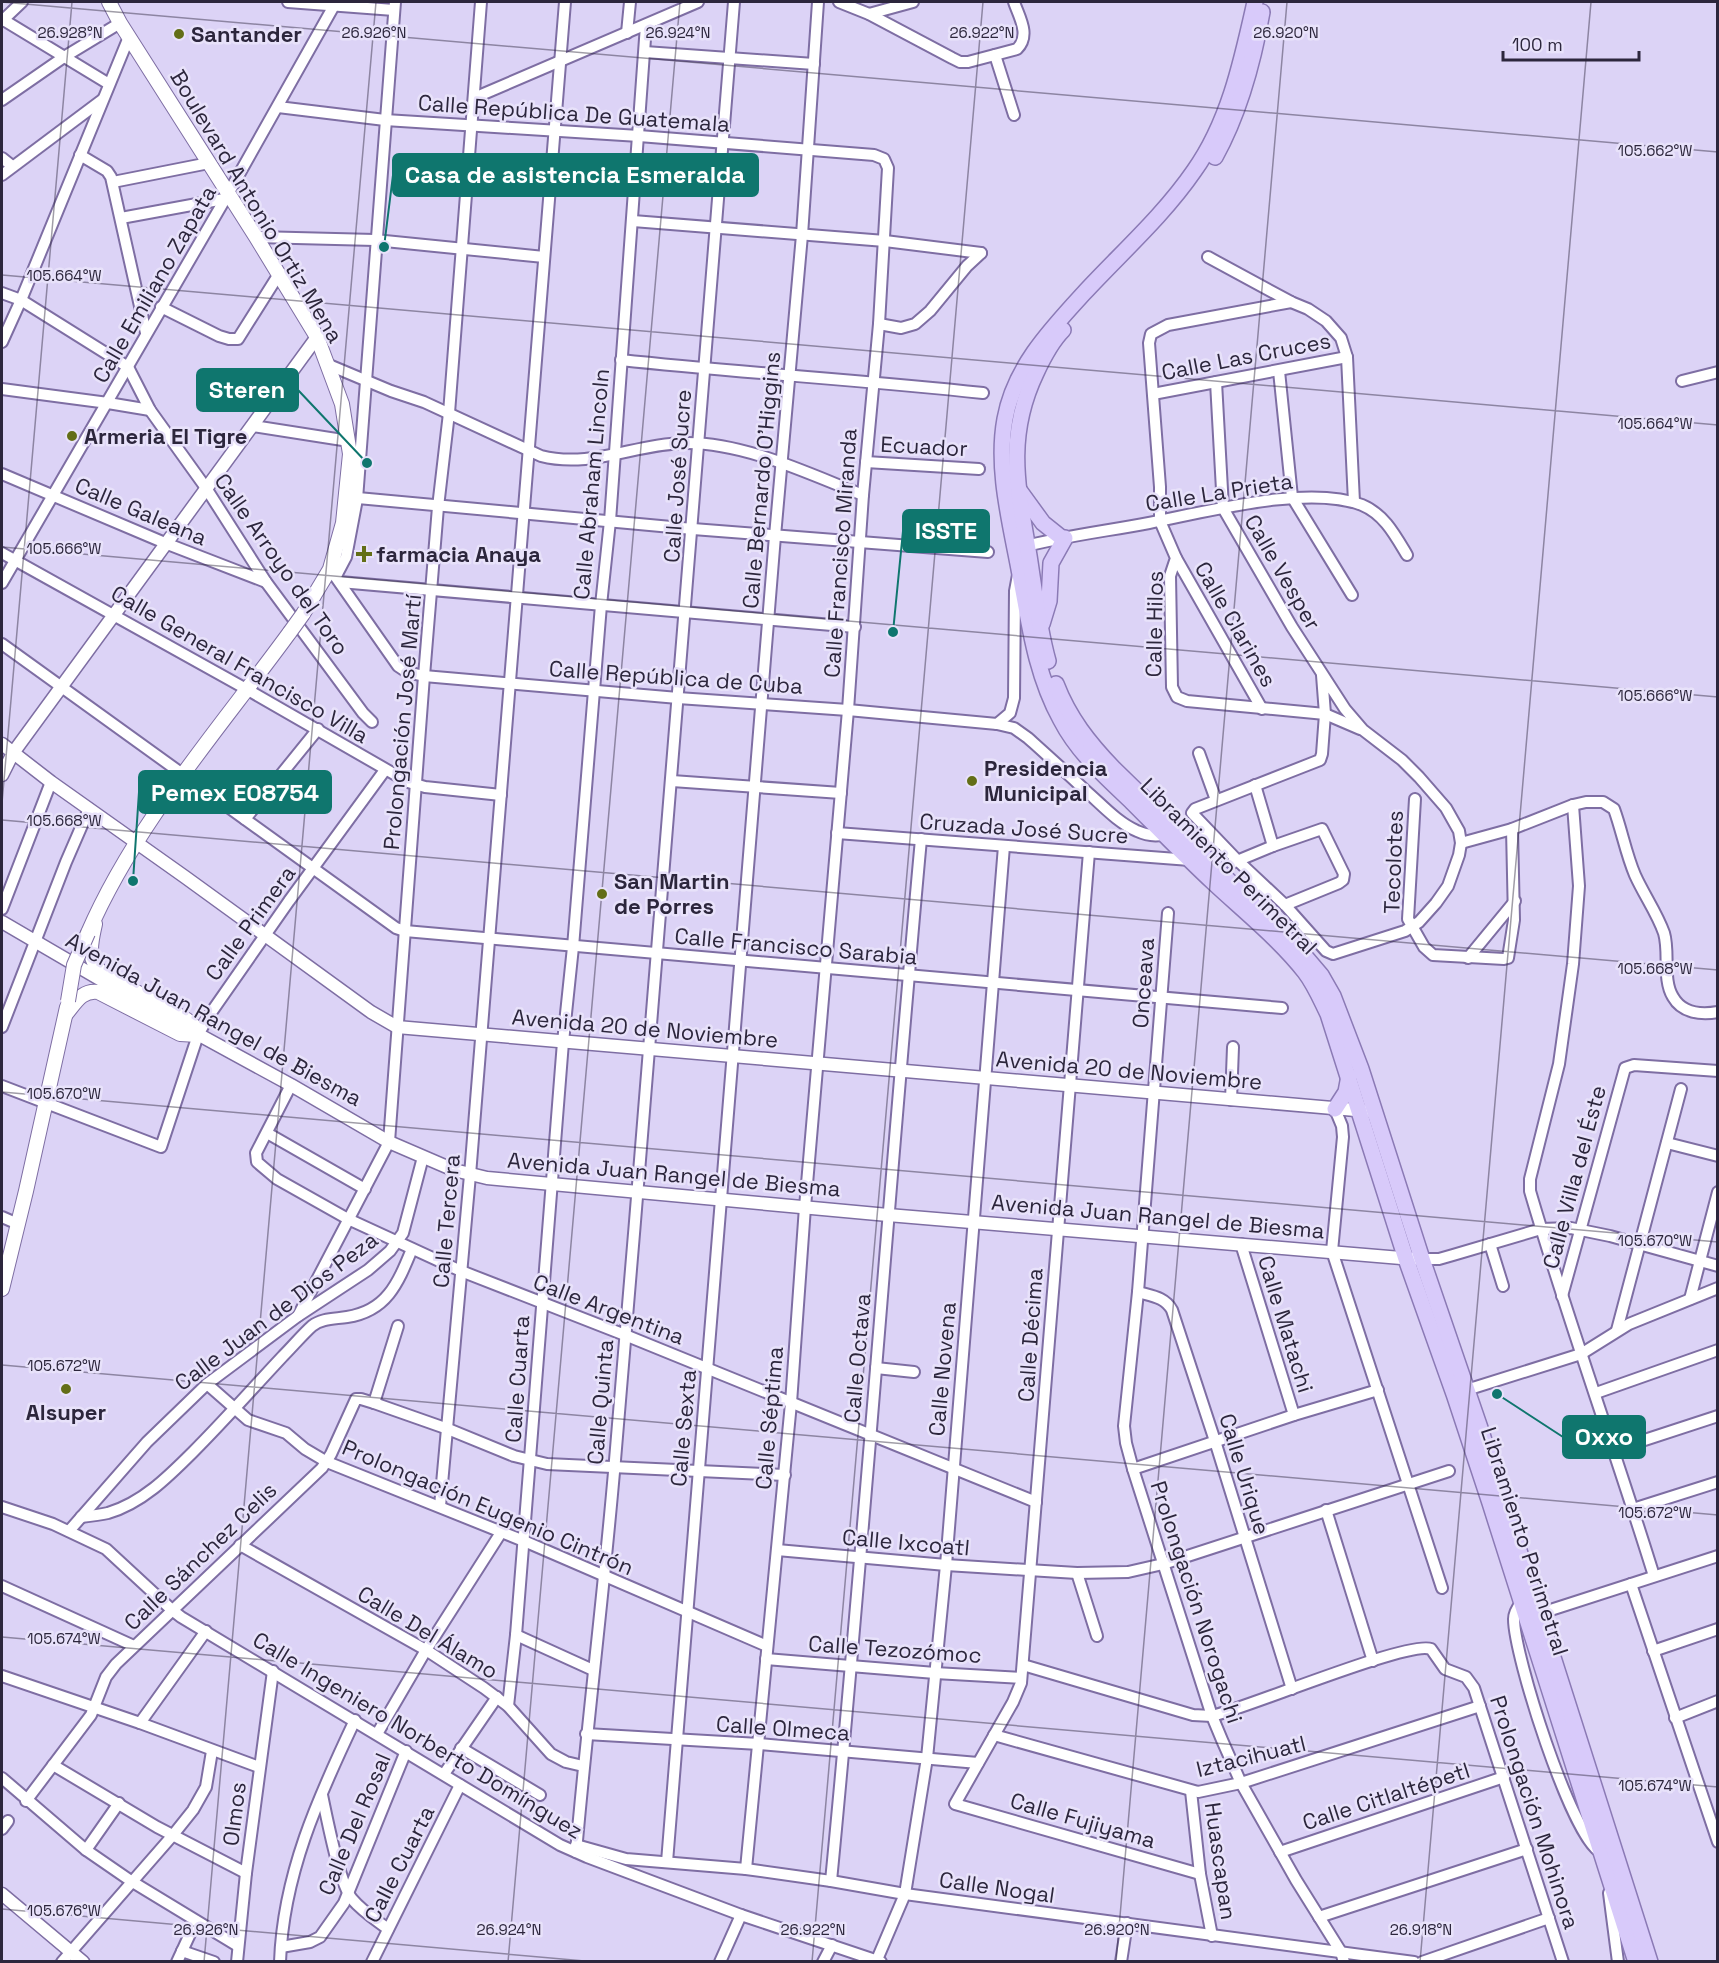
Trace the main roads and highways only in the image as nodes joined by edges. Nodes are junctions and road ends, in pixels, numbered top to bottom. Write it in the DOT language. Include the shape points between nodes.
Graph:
graph roads {
  1 [pos="109,2"];
  2 [pos="1254,2"];
  3 [pos="1264,2"];
  4 [pos="1018,489"];
  5 [pos="1021,547"];
  6 [pos="1040,627"];
  7 [pos="1172,833"];
  8 [pos="98,910"];
  9 [pos="67,1007"];
  10 [pos="1349,1076"];
  11 [pos="1335,1109"];
  12 [pos="1367,1111"];
  13 [pos="2,1288"];
  14 [pos="1461,1392"];
  15 [pos="1529,1611"];
  16 [pos="1636,1962"];
  17 [pos="1650,1962"];
  1 -- 8 [label="main road, Boulevard Antonio Ortiz Mena, bridge" via="317,337 342,404 349,441 352,498 337,548 335,576 136,842"];
  2 -- 5 [label="main road, Libramiento Perimetral" via="1242,62 1222,122 1196,170 1048,332 1016,385 1005,417 1003,454 1004,480"];
  3 -- 4 [label="main road, Libramiento Perimetral" via="1241,101 1208,169 1057,337 1043,359 1026,393 1018,423"];
  4 -- 5 [label="main road, Libramiento Perimetral"];
  4 -- 6 [label="main road" via="1043,523 1064,539 1051,563 1049,601"];
  5 -- 6 [label="main road, Libramiento Perimetral"];
  5 -- 7 [label="main road, Libramiento Perimetral" via="1020,570 1039,667 1059,717 1094,765"];
  6 -- 7 [label="main road, Libramiento Perimetral" via="1052,674 1077,726"];
  7 -- 10 [label="main road, Libramiento Perimetral" via="1189,860 1305,973 1328,1014"];
  7 -- 12 [label="main road, Libramiento Perimetral" via="1207,859 1311,962 1333,996 1361,1069"];
  8 -- 9 [label="main road, Boulevard Antonio Ortiz Mena, bridge" via="74,965"];
  8 -- 9 [label="main road" via="90,950 96,967 187,1020 198,1035 180,1034 99,992 84,994"];
  9 -- 13 [label="main road, Boulevard Antonio Ortiz Mena"];
  10 -- 11 [label="main road" via="1346,1092"];
  10 -- 12 [label="main road, Libramiento Perimetral"];
  12 -- 14 [label="main road, Libramiento Perimetral" via="1422,1259"];
  12 -- 14 [label="main road, Libramiento Perimetral" via="1406,1259"];
  14 -- 15 [label="main road, Libramiento Perimetral"];
  15 -- 16 [label="main road, Libramiento Perimetral"];
  15 -- 17 [label="main road, Libramiento Perimetral"];
}
